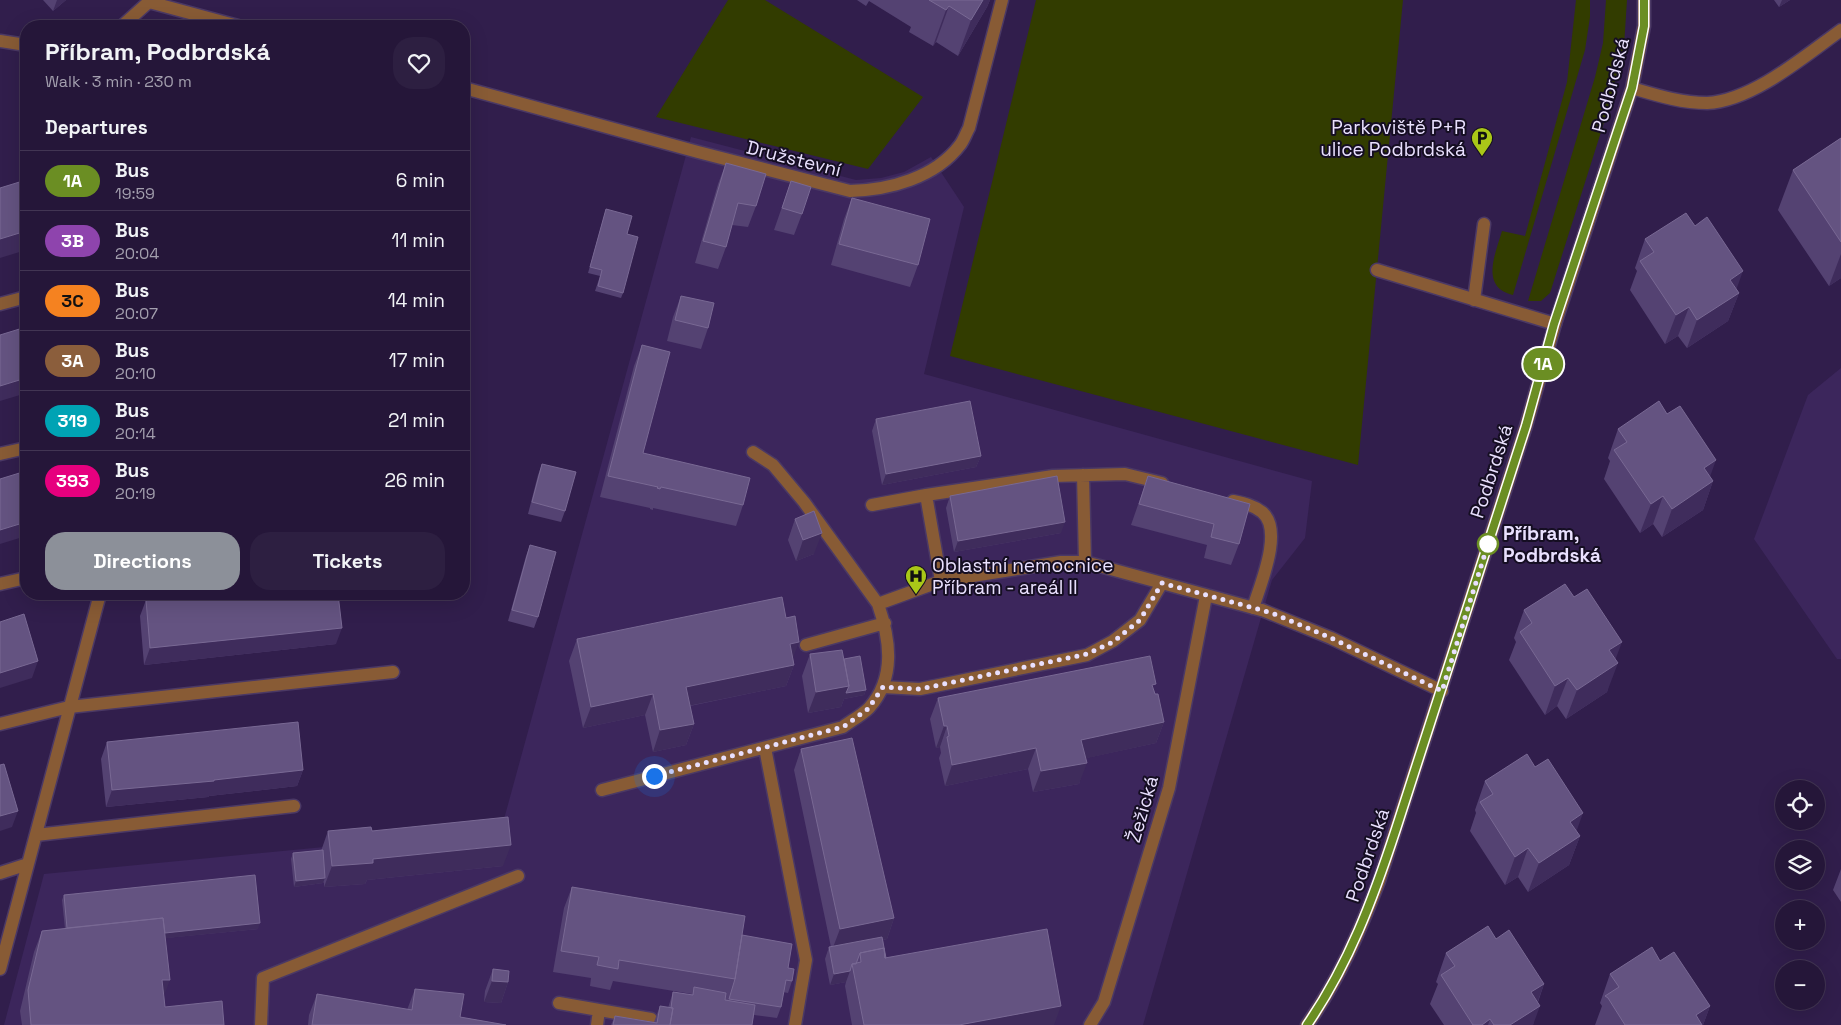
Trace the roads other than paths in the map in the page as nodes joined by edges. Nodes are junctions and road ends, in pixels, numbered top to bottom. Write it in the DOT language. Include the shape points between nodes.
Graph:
graph roads {
  1 [pos="1002,0"];
  2 [pos="1644,0"];
  3 [pos="150,1"];
  4 [pos="129,20"];
  5 [pos="217,20"];
  6 [pos="1841,30"];
  7 [pos="0,41"];
  8 [pos="20,43"];
  9 [pos="1632,88"];
  10 [pos="470,90"];
  11 [pos="1484,224"];
  12 [pos="1377,270"];
  13 [pos="20,299"];
  14 [pos="1474,300"];
  15 [pos="0,304"];
  16 [pos="1554,324"];
  17 [pos="20,449"];
  18 [pos="753,452"];
  19 [pos="0,454"];
  20 [pos="1083,475"];
  21 [pos="1173,486"];
  22 [pos="926,495"];
  23 [pos="1221,498"];
  24 [pos="872,504"];
  25 [pos="1085,562"];
  26 [pos="20,579"];
  27 [pos="941,580"];
  28 [pos="1162,583"];
  29 [pos="0,584"];
  30 [pos="1206,596"];
  31 [pos="98,600"];
  32 [pos="878,604"];
  33 [pos="1258,609"];
  34 [pos="885,623"];
  35 [pos="806,645"];
  36 [pos="393,672"];
  37 [pos="883,687"];
  38 [pos="1442,691"];
  39 [pos="69,707"];
  40 [pos="0,724"];
  41 [pos="765,748"];
  42 [pos="602,790"];
  43 [pos="294,806"];
  44 [pos="36,835"];
  45 [pos="28,864"];
  46 [pos="0,873"];
  47 [pos="518,876"];
  48 [pos="0,969"];
  49 [pos="559,1003"];
  50 [pos="599,1010"];
  51 [pos="651,1019"];
  52 [pos="260,1025"];
  53 [pos="597,1025"];
  54 [pos="795,1025"];
  55 [pos="1090,1025"];
  56 [pos="1307,1025"];
  1 -- 10 [label="street, Družstevní" via="969,128 960,145 928,171 898,185 872,191 850,192"];
  2 -- 9 [label="street, Podbrdská" via="1644,26"];
  3 -- 4 [label="street"];
  3 -- 5 [label="street"];
  6 -- 9 [label="street" via="1768,82 1743,94 1708,103 1674,100"];
  7 -- 8 [label="street"];
  9 -- 16 [label="street, Podbrdská"];
  11 -- 14 [label="street"];
  12 -- 14 [label="street"];
  13 -- 15 [label="street"];
  14 -- 16 [label="street"];
  16 -- 38 [label="street, Podbrdská" via="1526,426"];
  17 -- 19 [label="street"];
  18 -- 32 [label="street" via="772,465 804,502"];
  20 -- 21 [label="street" via="1125,474"];
  20 -- 22 [label="street" via="1053,476"];
  20 -- 25 [label="street"];
  22 -- 24 [label="street"];
  22 -- 27 [label="street"];
  23 -- 33 [label="street" via="1263,512 1270,525 1271,544"];
  25 -- 27 [label="street" via="1061,562"];
  25 -- 28 [label="street"];
  26 -- 29 [label="street"];
  27 -- 32 [label="street"];
  28 -- 30 [label="street"];
  28 -- 37 [label="street" via="1140,620 1113,642 1087,654 920,689"];
  30 -- 33 [label="street"];
  30 -- 55 [label="street, Žežická" via="1169,788 1104,1002"];
  31 -- 39 [label="street"];
  32 -- 34 [label="street"];
  33 -- 38 [label="street" via="1331,638"];
  34 -- 35 [label="street"];
  34 -- 37 [label="street" via="889,658"];
  36 -- 39 [label="street"];
  37 -- 41 [label="street" via="868,709 843,727"];
  38 -- 56 [label="street, Podbrdská" via="1379,881 1354,945 1325,1000"];
  39 -- 40 [label="street"];
  39 -- 44 [label="street"];
  41 -- 42 [label="street"];
  41 -- 54 [label="street" via="806,960"];
  43 -- 44 [label="street"];
  44 -- 45 [label="street"];
  45 -- 46 [label="street"];
  45 -- 48 [label="street"];
  47 -- 52 [label="street" via="263,978"];
  49 -- 50 [label="street"];
  50 -- 51 [label="street"];
  50 -- 53 [label="street"];
}
